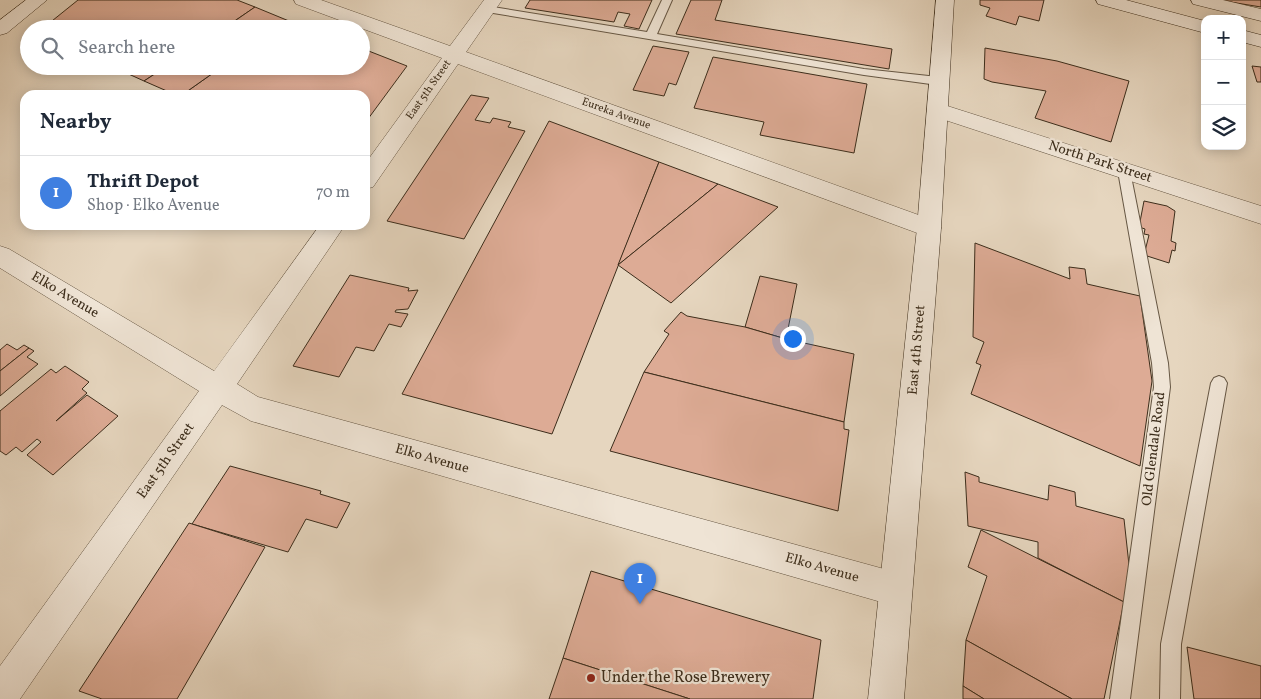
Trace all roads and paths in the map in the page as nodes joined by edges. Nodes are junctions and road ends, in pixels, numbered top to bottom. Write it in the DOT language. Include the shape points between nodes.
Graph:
graph roads {
  1 [pos="38,0"];
  2 [pos="303,0"];
  3 [pos="667,0"];
  4 [pos="945,0"];
  5 [pos="1105,0"];
  6 [pos="1200,0"];
  7 [pos="490,5"];
  8 [pos="1261,15"];
  9 [pos="357,20"];
  10 [pos="370,25"];
  11 [pos="1201,26"];
  12 [pos="0,28"];
  13 [pos="651,36"];
  14 [pos="1246,37"];
  15 [pos="1261,41"];
  16 [pos="454,56"];
  17 [pos="938,81"];
  18 [pos="938,110"];
  19 [pos="1124,171"];
  20 [pos="370,174"];
  21 [pos="1261,215"];
  22 [pos="929,228"];
  23 [pos="330,230"];
  24 [pos="0,256"];
  25 [pos="1219,383"];
  26 [pos="218,388"];
  27 [pos="895,589"];
  28 [pos="2,687"];
  29 [pos="886,699"];
  30 [pos="1120,699"];
  31 [pos="1170,699"];
  1 -- 12 [label="street"];
  2 -- 9 [label="street, Eureka Avenue"];
  3 -- 13 [label="lane"];
  4 -- 17 [label="street, East 4th Street"];
  5 -- 11 [label="street"];
  6 -- 8 [label="street"];
  7 -- 13 [label="lane"];
  7 -- 16 [label="street, East 5th Street"];
  10 -- 16 [label="street, Eureka Avenue"];
  13 -- 17 [label="lane" via="864,72"];
  14 -- 15 [label="street"];
  16 -- 20 [label="street, East 5th Street"];
  16 -- 22 [label="street, Eureka Avenue"];
  17 -- 18 [label="street, East 4th Street"];
  18 -- 19 [label="street, North Park Street"];
  18 -- 22 [label="street, East 4th Street"];
  19 -- 21 [label="street, North Park Street"];
  19 -- 30 [label="lane, Old Glendale Road" via="1162,387"];
  22 -- 27 [label="street, East 4th Street"];
  23 -- 26 [label="street, East 5th Street"];
  24 -- 26 [label="street, Elko Avenue"];
  25 -- 31 [label="lane" via="1171,644"];
  26 -- 27 [label="street, Elko Avenue" via="252,408"];
  26 -- 28 [label="street, East 5th Street"];
  27 -- 29 [label="street, East 4th Street"];
}
